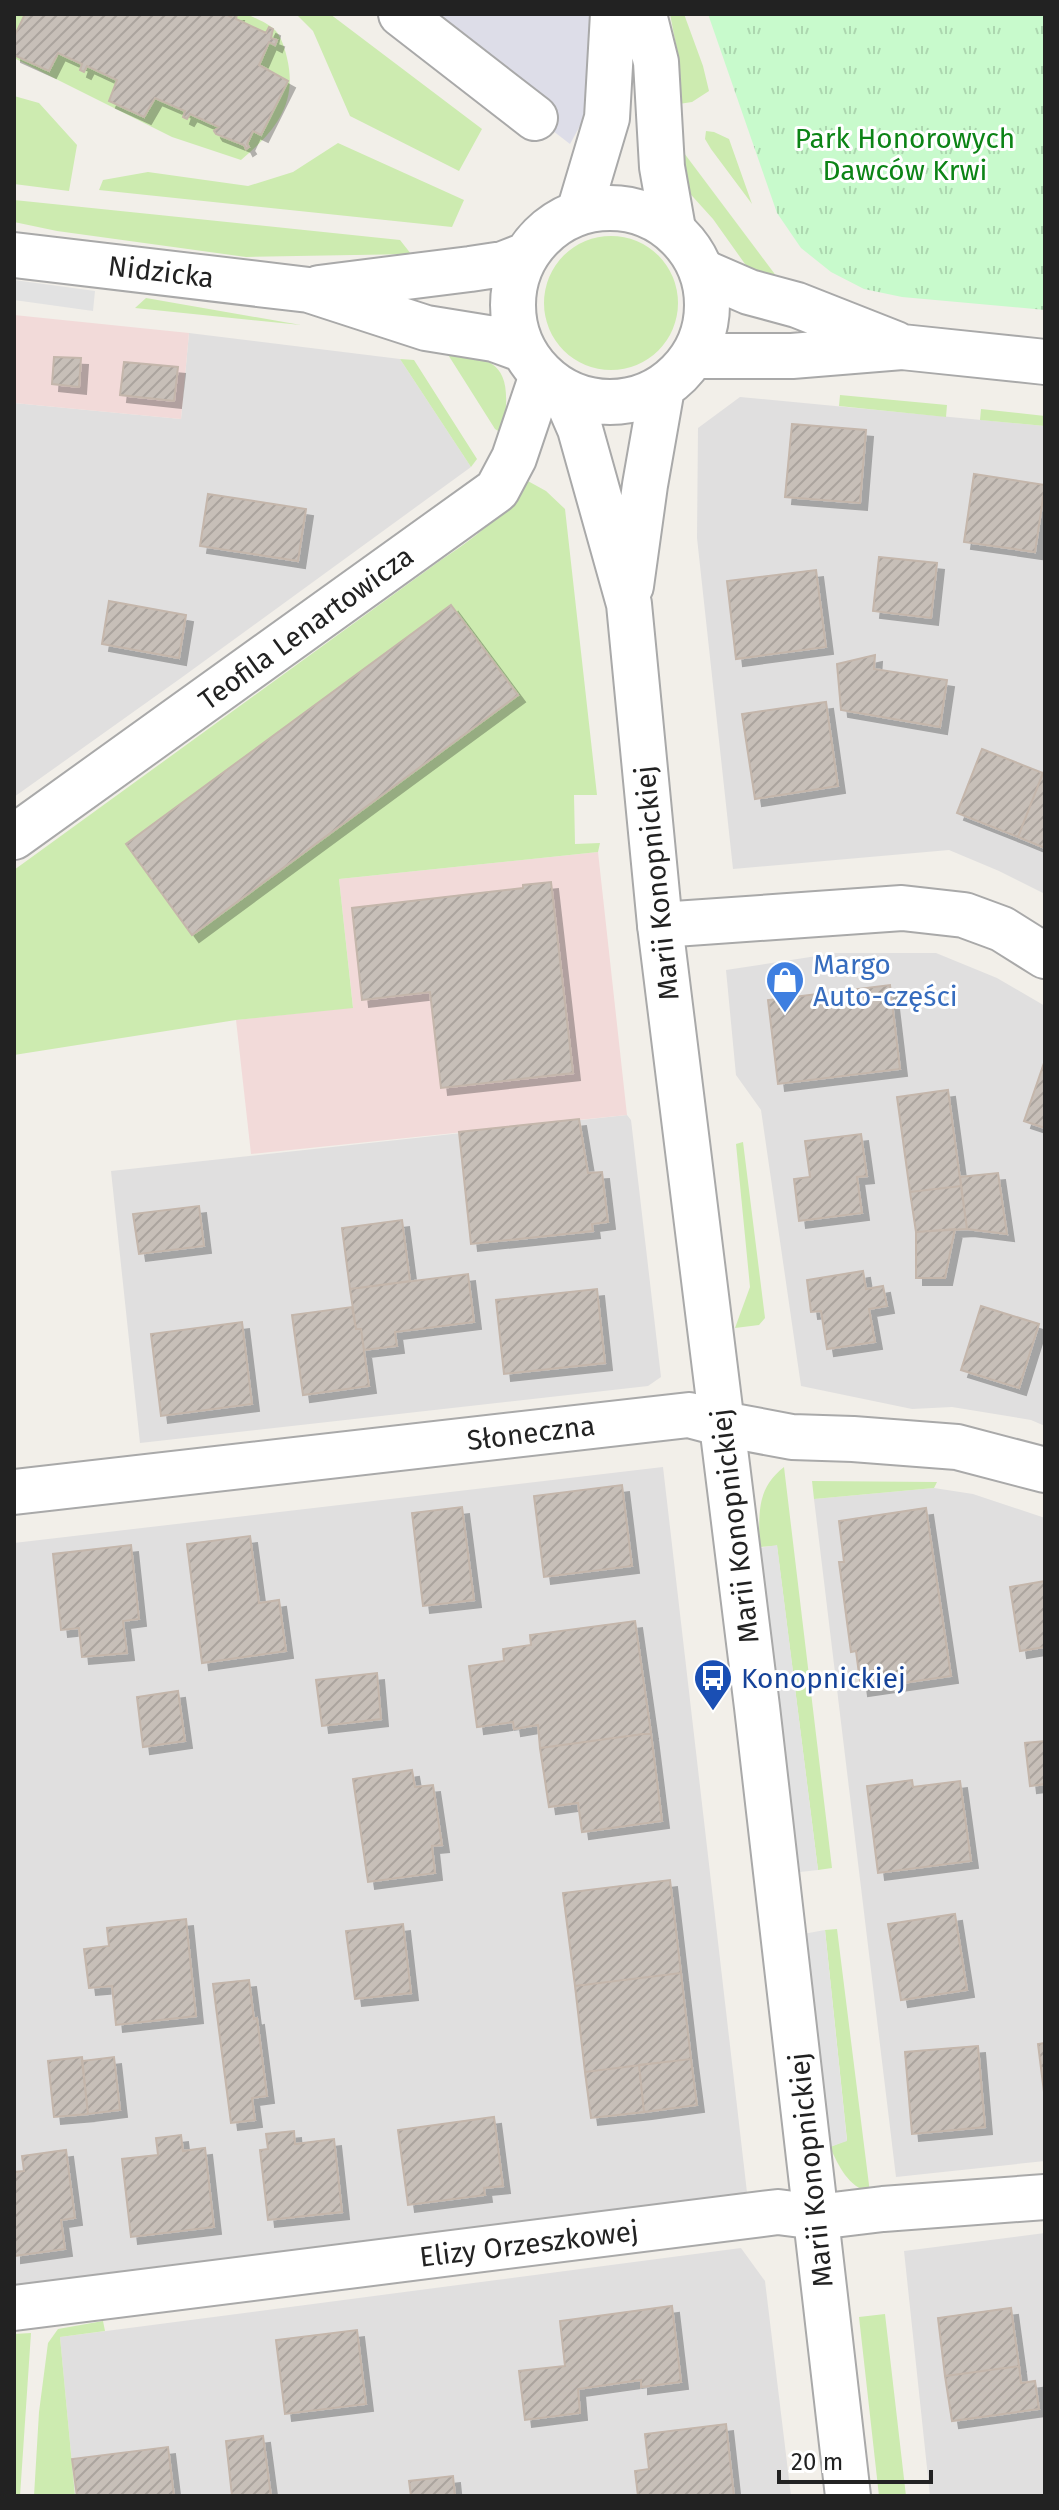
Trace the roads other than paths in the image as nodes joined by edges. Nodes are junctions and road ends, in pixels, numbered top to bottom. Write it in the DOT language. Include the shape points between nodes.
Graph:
graph roads {
  1 [pos="401,14"];
  2 [pos="613,14"];
  3 [pos="644,14"];
  4 [pos="535,118"];
  5 [pos="579,212"];
  6 [pos="673,229"];
  7 [pos="14,255"];
  8 [pos="526,255"];
  9 [pos="703,272"];
  10 [pos="309,290"];
  11 [pos="902,347"];
  12 [pos="694,356"];
  13 [pos="1045,362"];
  14 [pos="543,372"];
  15 [pos="662,388"];
  16 [pos="629,604"];
  17 [pos="14,837"];
  18 [pos="660,925"];
  19 [pos="1045,956"];
  20 [pos="723,1424"];
  21 [pos="1045,1470"];
  22 [pos="14,1492"];
  23 [pos="1045,2197"];
  24 [pos="817,2217"];
  25 [pos="14,2308"];
  26 [pos="848,2496"];
  1 -- 4 [label="street"];
  2 -- 5 [label="street" via="607,118"];
  3 -- 6 [label="street" via="656,62 662,167"];
  5 -- 6 [label="street" via="628,209"];
  5 -- 8 [label="street" via="558,222"];
  6 -- 9 [label="street"];
  7 -- 10 [label="street, Nidzicka"];
  8 -- 10 [label="street" via="503,264"];
  8 -- 14 [label="street" via="513,302 515,327"];
  9 -- 11 [label="street"];
  9 -- 12 [label="street" via="708,300 705,329"];
  10 -- 14 [label="street" via="426,328 494,339"];
  11 -- 12 [label="street" via="792,356"];
  11 -- 13 [label="street"];
  12 -- 15 [label="street"];
  14 -- 15 [label="street" via="586,399 610,403"];
  14 -- 16 [label="street" via="580,429"];
  14 -- 17 [label="street, Teofila Lenartowicza" via="514,458 497,490"];
  15 -- 16 [label="street"];
  16 -- 18 [label="street, Marii Konopnickiej"];
  18 -- 19 [label="street" via="902,908 964,915 1002,929"];
  18 -- 20 [label="street, Marii Konopnickiej"];
  20 -- 21 [label="street, Słoneczna" via="792,1437 957,1447"];
  20 -- 22 [label="street, Słoneczna" via="689,1415"];
  20 -- 24 [label="street, Marii Konopnickiej"];
  23 -- 24 [label="street, Elizy Orzeszkowej"];
  24 -- 25 [label="street, Elizy Orzeszkowej" via="778,2212"];
  24 -- 26 [label="street, Marii Konopnickiej"];
}
